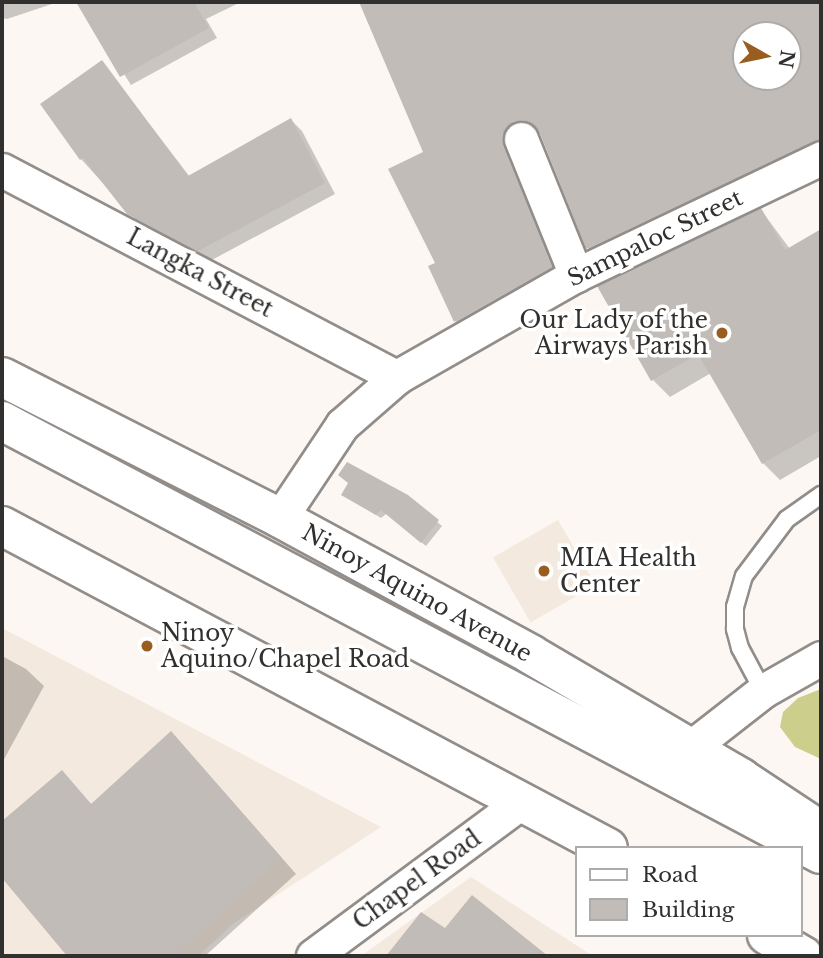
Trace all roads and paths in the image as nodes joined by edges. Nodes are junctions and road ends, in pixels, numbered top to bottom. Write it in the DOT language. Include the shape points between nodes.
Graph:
graph roads {
  1 [pos="521,139"];
  2 [pos="821,158"];
  3 [pos="2,170"];
  4 [pos="576,275"];
  5 [pos="2,377"];
  6 [pos="397,377"];
  7 [pos="2,421"];
  8 [pos="821,495"];
  9 [pos="280,519"];
  10 [pos="2,526"];
  11 [pos="821,658"];
  12 [pos="763,691"];
  13 [pos="690,748"];
  14 [pos="741,778"];
  15 [pos="521,802"];
  16 [pos="821,804"];
  17 [pos="821,831"];
  18 [pos="604,846"];
  19 [pos="821,854"];
  20 [pos="748,937"];
  21 [pos="770,937"];
  22 [pos="313,956"];
  23 [pos="772,956"];
  24 [pos="803,956"];
  1 -- 4 [label="street"];
  2 -- 4 [label="street, Sampaloc Street"];
  3 -- 6 [label="street, Langka Street"];
  4 -- 6 [label="street, Sampaloc Street"];
  5 -- 9 [label="main road, Ninoy Aquino Avenue"];
  6 -- 9 [label="street, Sampaloc Street" via="342,425"];
  7 -- 19 [label="main road"];
  8 -- 12 [label="lane" via="787,519 744,576 735,607 735,629 740,649"];
  9 -- 13 [label="main road, Ninoy Aquino Avenue" via="530,654"];
  10 -- 15 [label="main road"];
  11 -- 12 [label="street"];
  12 -- 13 [label="street"];
  13 -- 14 [label="main road, Ninoy Aquino Avenue"];
  14 -- 16 [label="main road"];
  14 -- 17 [label="main road, Ninoy Aquino Avenue"];
  15 -- 18 [label="main road"];
  15 -- 22 [label="street, Chapel Road"];
  20 -- 23 [label="main road"];
  21 -- 24 [label="main road"];
}
